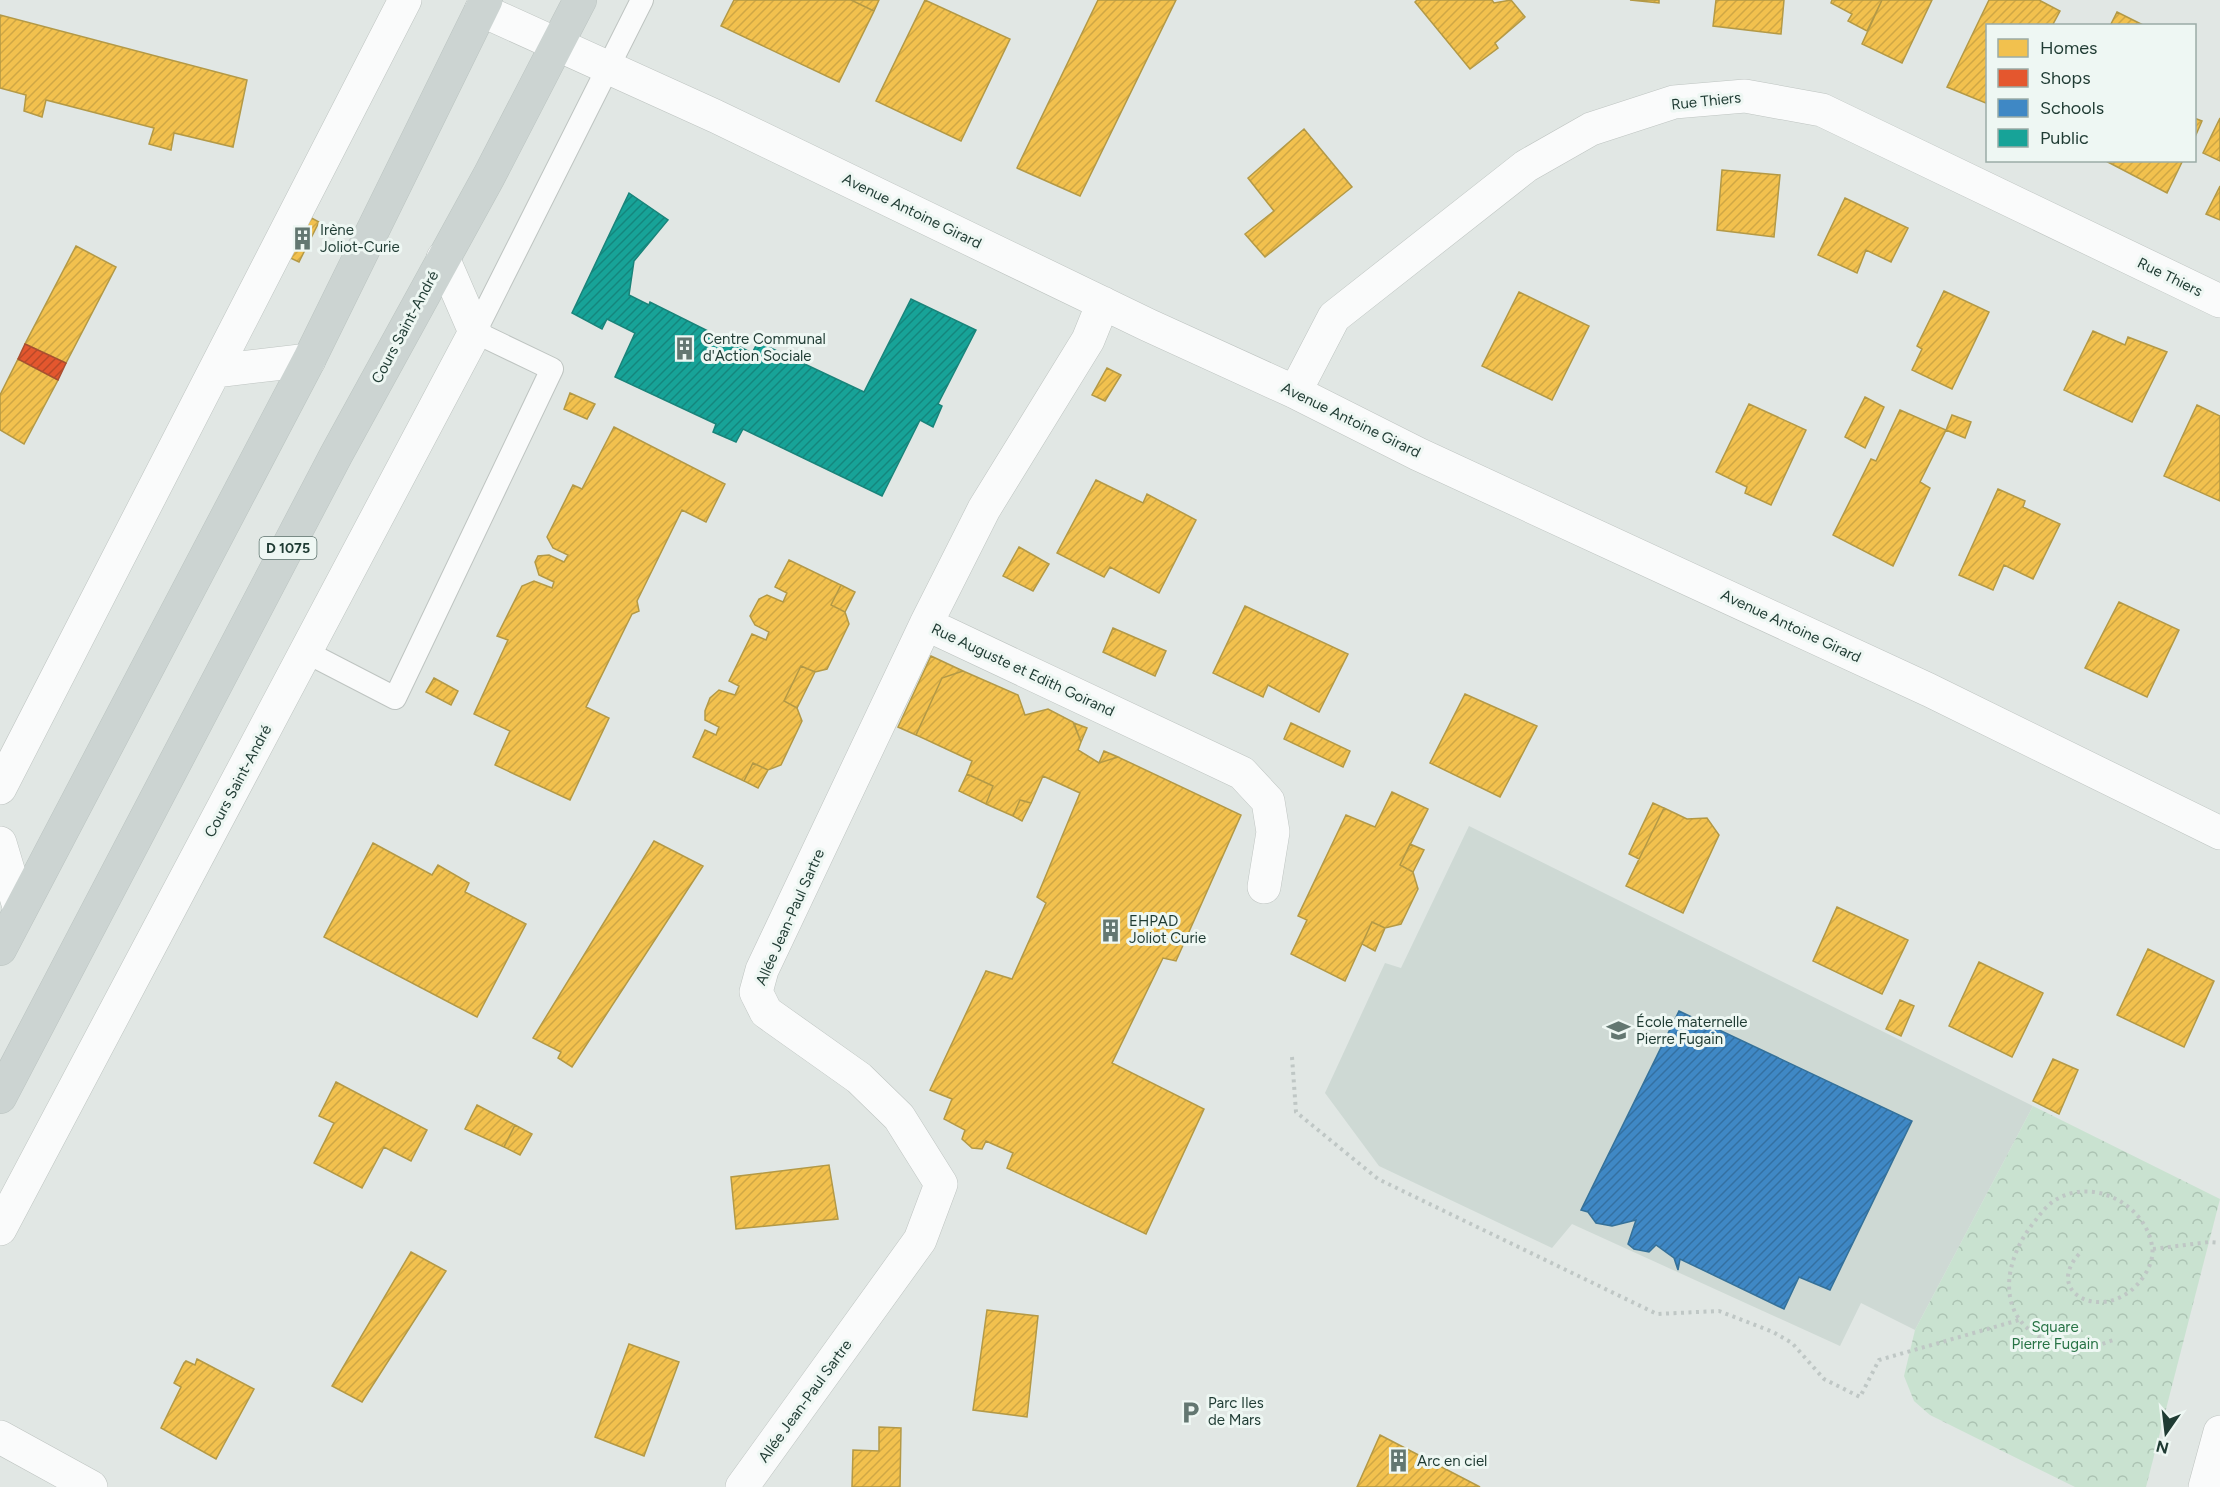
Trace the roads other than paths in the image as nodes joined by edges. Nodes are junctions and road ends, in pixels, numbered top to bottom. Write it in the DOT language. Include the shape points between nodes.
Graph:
graph roads {
  1 [pos="405,0"];
  2 [pos="580,0"];
  3 [pos="642,0"];
  4 [pos="484,5"];
  5 [pos="558,44"];
  6 [pos="608,67"];
  7 [pos="443,258"];
  8 [pos="2220,301"];
  9 [pos="1103,303"];
  10 [pos="475,332"];
  11 [pos="309,360"];
  12 [pos="215,371"];
  13 [pos="1295,392"];
  14 [pos="926,624"];
  15 [pos="306,652"];
  16 [pos="0,788"];
  17 [pos="2220,833"];
  18 [pos="0,843"];
  19 [pos="1264,887"];
  20 [pos="20,910"];
  21 [pos="0,949"];
  22 [pos="0,1097"];
  23 [pos="0,1229"];
  24 [pos="2220,1432"];
  25 [pos="0,1437"];
  26 [pos="2211,1485"];
  27 [pos="91,1487"];
  28 [pos="742,1487"];
  1 -- 12 [label="street"];
  2 -- 5 [label="main road, Cours Saint-André / D 1075"];
  3 -- 6 [label="lane, Cours Saint-André"];
  4 -- 5 [label="street, Avenue Antoine Girard"];
  4 -- 11 [label="main road"];
  5 -- 6 [label="street, Avenue Antoine Girard"];
  5 -- 7 [label="main road, Cours Saint-André / D 1075"];
  6 -- 9 [label="street, Avenue Antoine Girard"];
  6 -- 10 [label="lane, Cours Saint-André"];
  7 -- 10 [label="street, Cours Saint-André"];
  7 -- 22 [label="main road, Cours Saint-André / D 1075"];
  8 -- 13 [label="street, Rue Thiers" via="1822,110 1745,96 1674,102 1591,129 1526,166 1334,317"];
  9 -- 13 [label="street, Avenue Antoine Girard"];
  9 -- 14 [label="street, Rue Auguste et Edith Goirand" via="1088,339 984,508"];
  10 -- 15 [label="street, Cours Saint-André"];
  10 -- 15 [label="lane" via="552,369 395,698"];
  11 -- 12 [label="street"];
  11 -- 20 [label="main road"];
  12 -- 16 [label="street"];
  13 -- 17 [label="street, Avenue Antoine Girard" via="1418,454 1929,690"];
  14 -- 19 [label="street, Rue Auguste et Edith Goirand" via="1242,774 1268,801 1272,832"];
  14 -- 28 [label="street, Allée Jean-Paul Sartre" via="762,970 756,992 766,1012 859,1078 899,1117 941,1184 920,1240"];
  15 -- 23 [label="street, Cours Saint-André"];
  18 -- 20 [label="street"];
  20 -- 21 [label="main road"];
  24 -- 26 [label="street"];
  25 -- 27 [label="street"];
}
